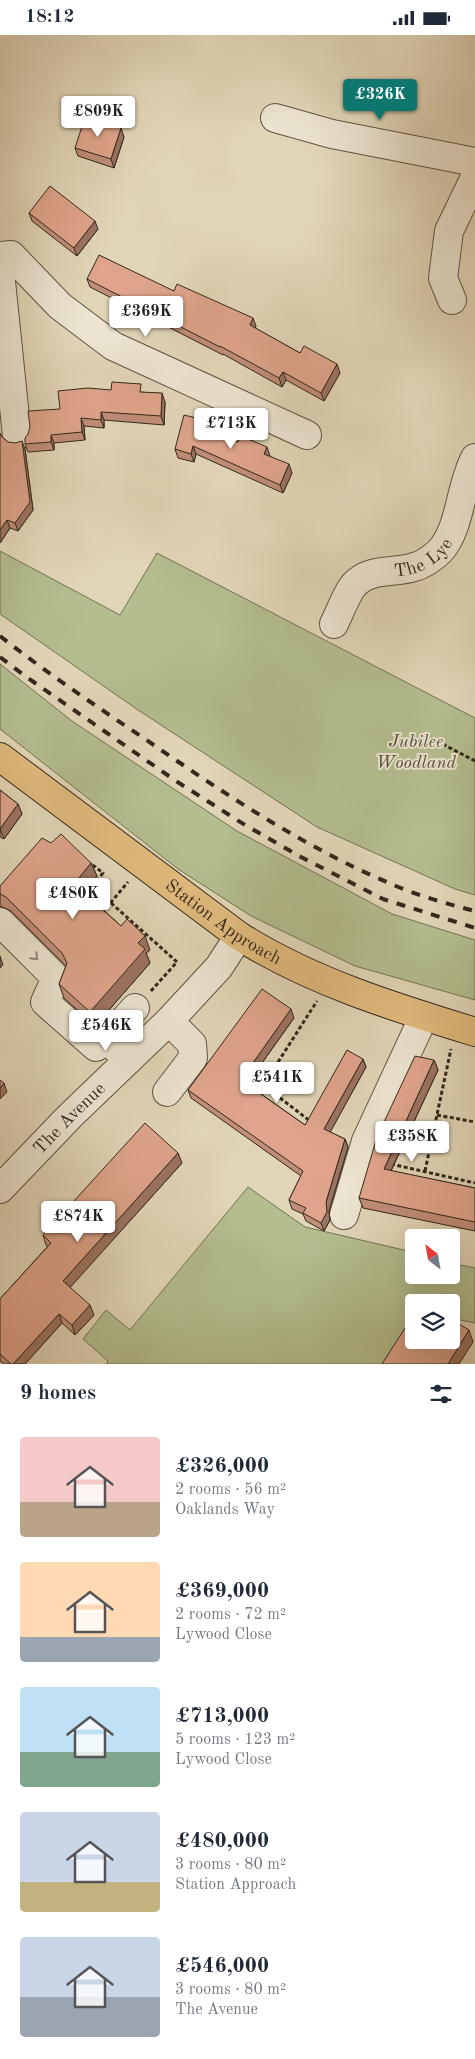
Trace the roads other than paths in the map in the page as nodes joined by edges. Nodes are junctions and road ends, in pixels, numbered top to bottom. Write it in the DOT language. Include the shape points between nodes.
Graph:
graph roads {
  1 [pos="276,118"];
  2 [pos="475,161"];
  3 [pos="475,177"];
  4 [pos="0,257"];
  5 [pos="0,272"];
  6 [pos="452,300"];
  7 [pos="307,435"];
  8 [pos="18,436"];
  9 [pos="475,458"];
  10 [pos="334,624"];
  11 [pos="0,757"];
  12 [pos="0,922"];
  13 [pos="239,936"];
  14 [pos="135,1007"];
  15 [pos="424,1016"];
  16 [pos="169,1021"];
  17 [pos="466,1029"];
  18 [pos="107,1039"];
  19 [pos="128,1060"];
  20 [pos="167,1091"];
  21 [pos="0,1189"];
  22 [pos="344,1215"];
  1 -- 2 [label="street" via="332,133"];
  3 -- 6 [label="street" via="449,231 443,279"];
  4 -- 7 [label="street" via="11,255 60,306 113,346"];
  5 -- 8 [label="street"];
  9 -- 10 [label="street, The Lye" via="451,532 440,550 414,567 373,573 362,579 353,587"];
  11 -- 13 [label="main road, Station Approach"];
  12 -- 18 [label="street, one-way" via="56,978 45,1002 96,1047"];
  13 -- 15 [label="main road, Station Approach" via="291,966 388,1006"];
  13 -- 16 [label="street, The Avenue" via="219,967"];
  14 -- 18 [label="street"];
  15 -- 17 [label="main road, Station Approach"];
  15 -- 22 [label="street" via="366,1141"];
  16 -- 19 [label="street, The Avenue"];
  16 -- 20 [label="street" via="192,1044 194,1058"];
  18 -- 19 [label="street"];
  19 -- 21 [label="street, The Avenue"];
}
